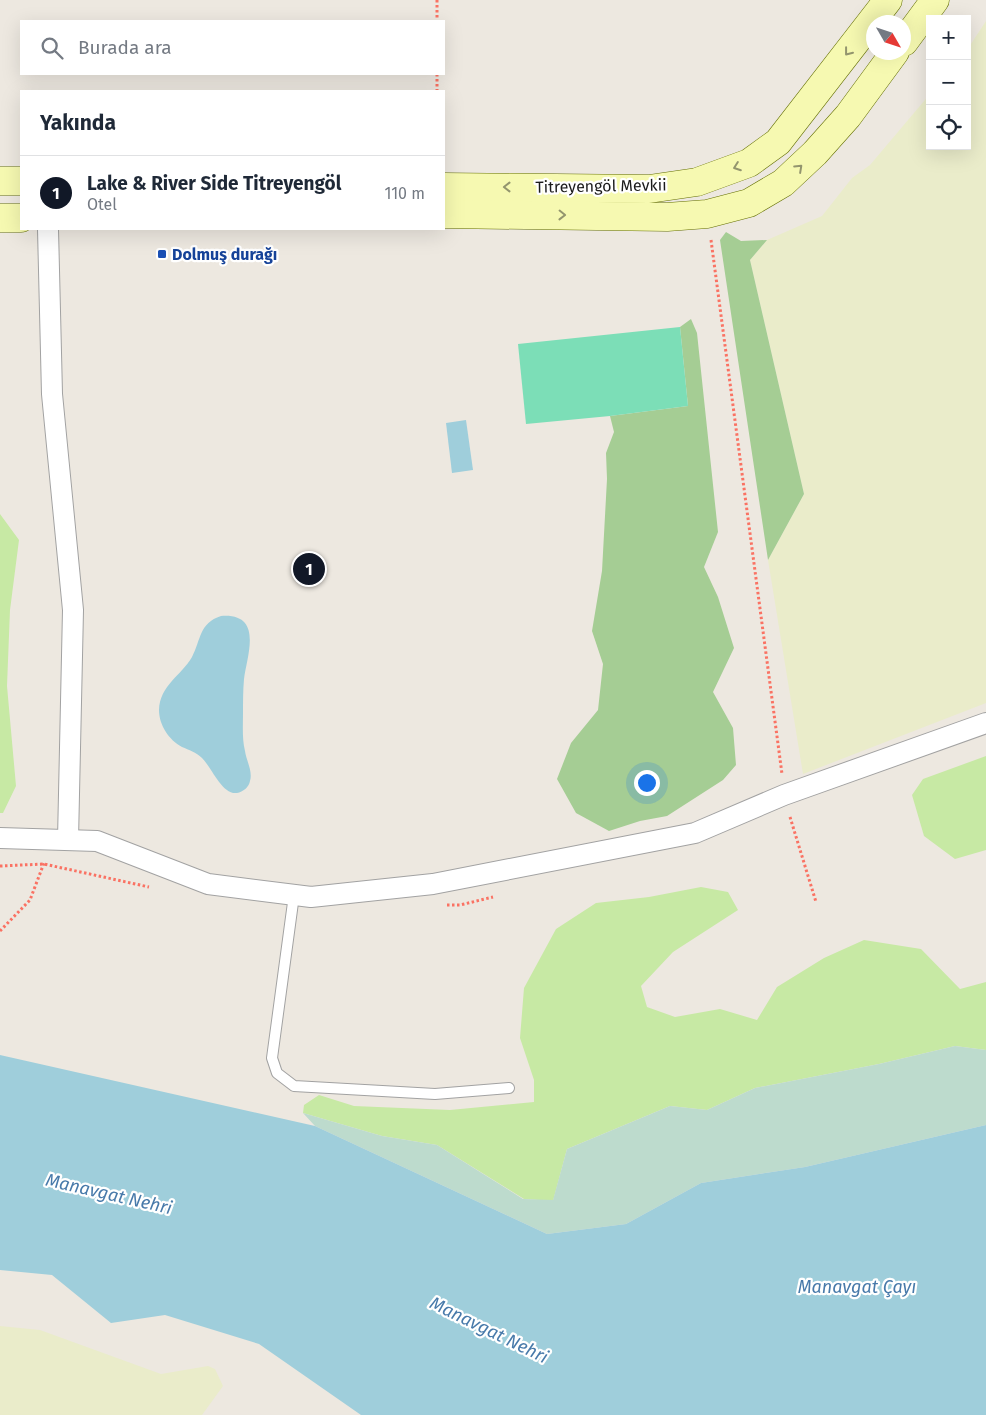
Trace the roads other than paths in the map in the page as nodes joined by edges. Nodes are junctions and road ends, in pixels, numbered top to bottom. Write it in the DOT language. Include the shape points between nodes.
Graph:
graph roads {
  1 [pos="888,0"];
  2 [pos="935,0"];
  3 [pos="911,33"];
  4 [pos="889,60"];
  5 [pos="0,181"];
  6 [pos="20,181"];
  7 [pos="445,187"];
  8 [pos="445,214"];
  9 [pos="0,218"];
  10 [pos="20,218"];
  11 [pos="48,230"];
  12 [pos="986,723"];
  13 [pos="0,838"];
  14 [pos="68,840"];
  15 [pos="294,895"];
  16 [pos="509,1088"];
  1 -- 7 [label="street, Titreyengöl Mevkii, one-way" via="778,142 749,163 697,182 649,189"];
  2 -- 3 [label="street"];
  8 -- 4 [label="street, Titreyengöl Mevkii, one-way" via="667,216 707,214 749,203 783,183 815,153 848,116"];
  5 -- 6 [label="street"];
  9 -- 10 [label="street"];
  11 -- 14 [label="street" via="52,394 72,610"];
  12 -- 15 [label="street" via="784,795 695,833 433,884 311,898"];
  13 -- 14 [label="street"];
  14 -- 15 [label="street" via="97,841 208,884"];
  15 -- 16 [label="lane" via="272,1058 277,1073 294,1086 435,1094"];
}
